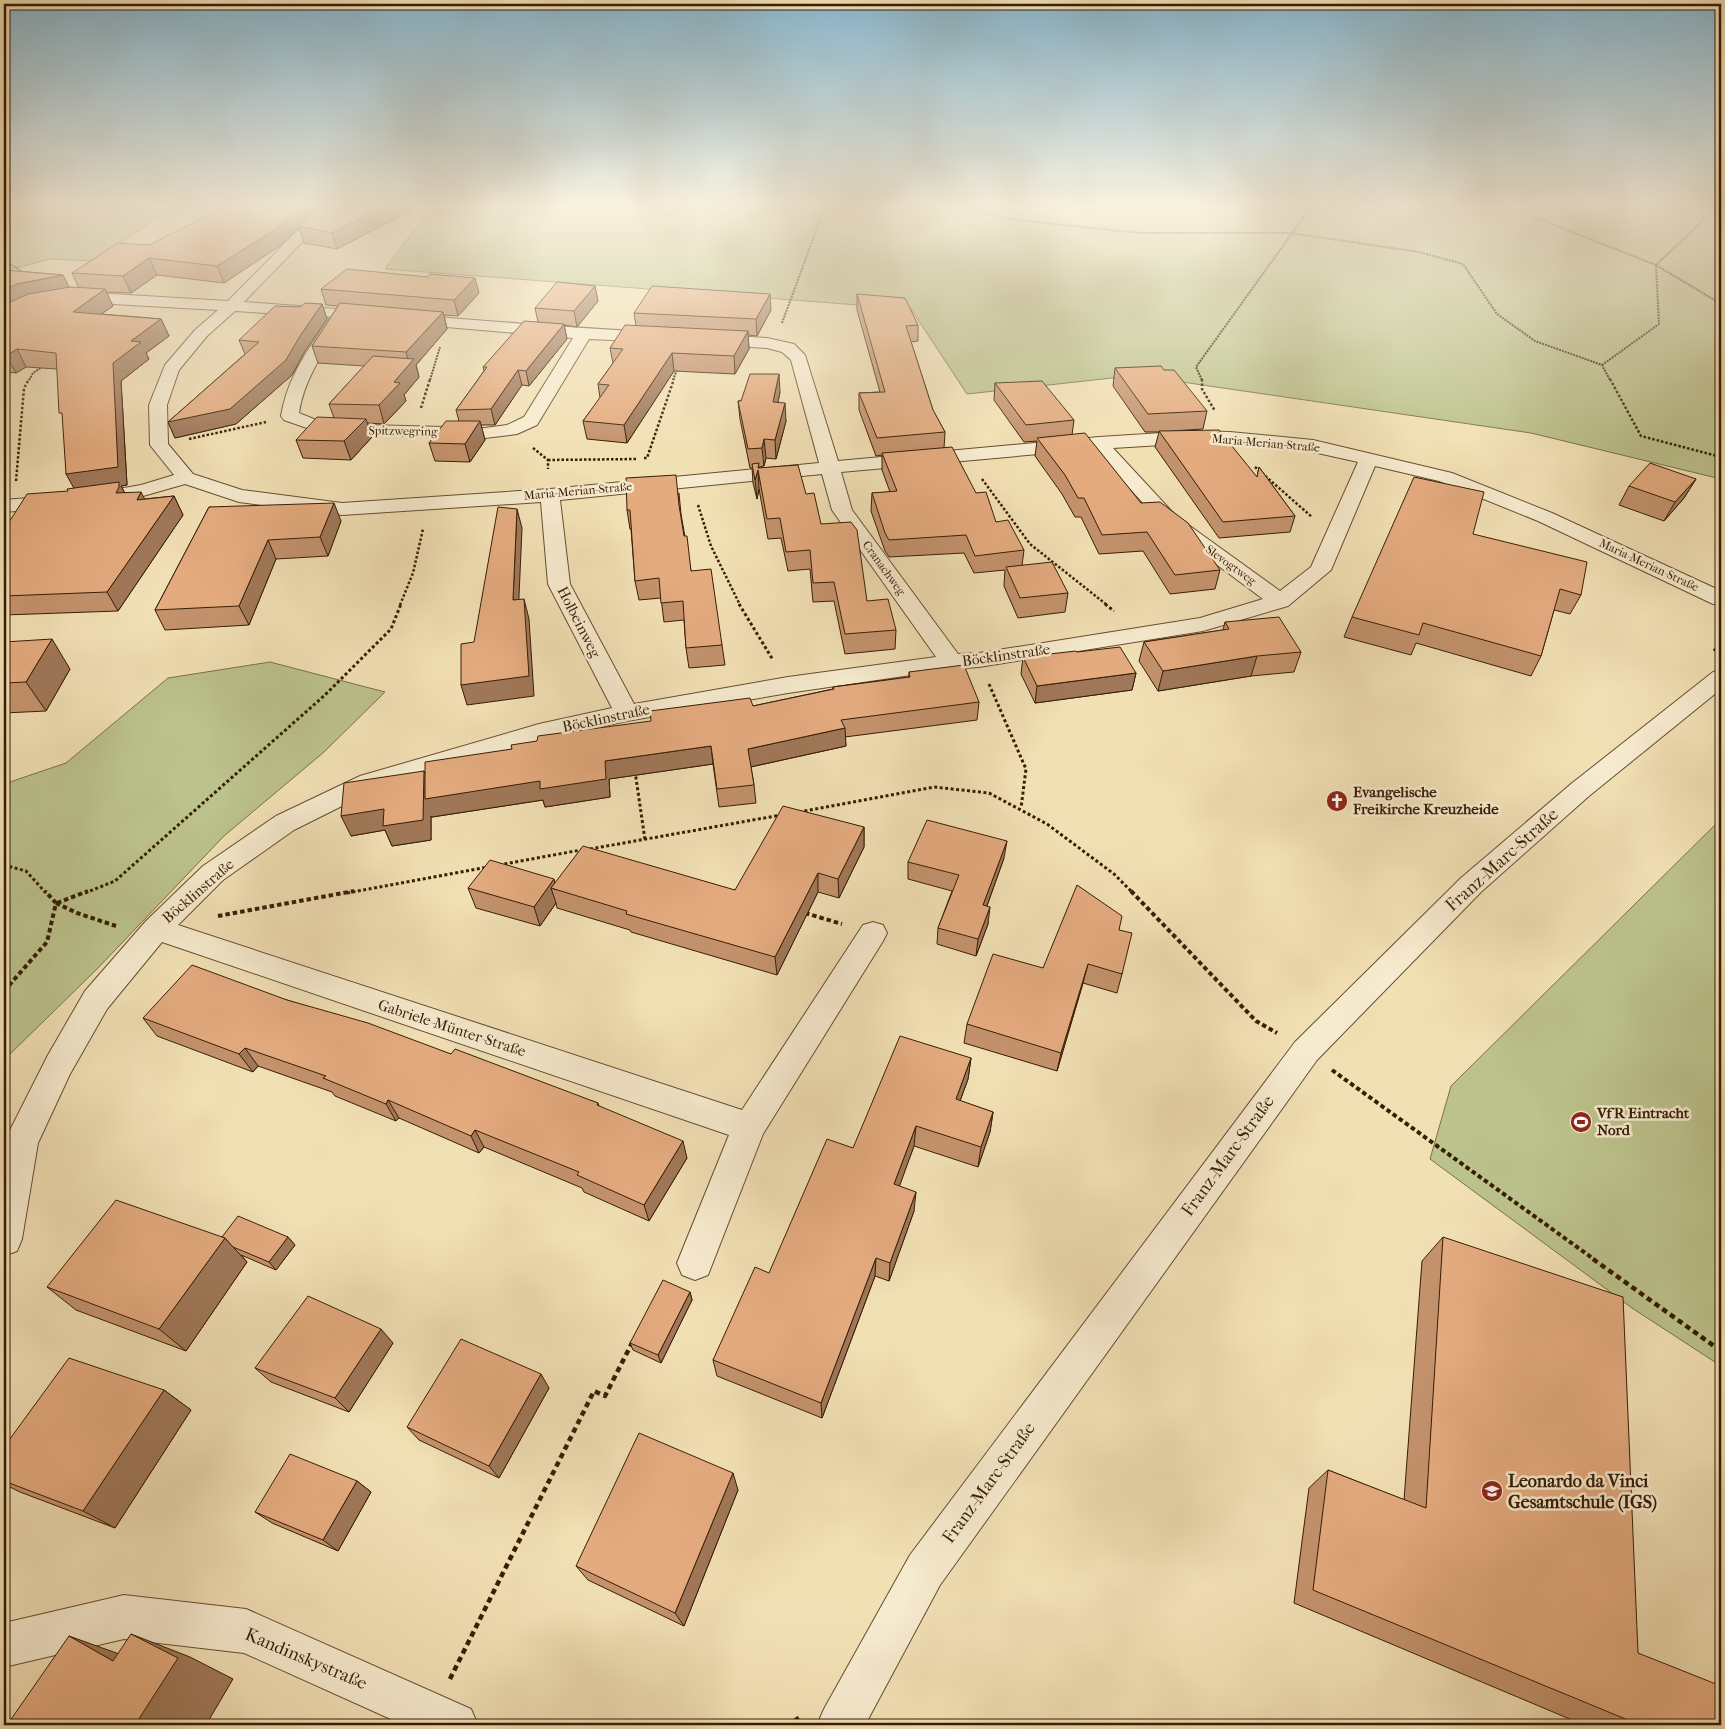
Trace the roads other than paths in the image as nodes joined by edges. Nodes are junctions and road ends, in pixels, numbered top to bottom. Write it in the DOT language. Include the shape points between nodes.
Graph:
graph roads {
  1 [pos="252,285"];
  2 [pos="232,306"];
  3 [pos="341,314"];
  4 [pos="4,319"];
  5 [pos="584,334"];
  6 [pos="669,338"];
  7 [pos="688,338"];
  8 [pos="1099,443"];
  9 [pos="1369,458"];
  10 [pos="829,468"];
  11 [pos="186,478"];
  12 [pos="550,495"];
  13 [pos="9,505"];
  14 [pos="1721,599"];
  15 [pos="1280,601"];
  16 [pos="952,662"];
  17 [pos="1721,677"];
  18 [pos="627,713"];
  19 [pos="156,928"];
  20 [pos="873,933"];
  21 [pos="749,1127"];
  22 [pos="4,1239"];
  23 [pos="695,1263"];
  24 [pos="4,1645"];
  25 [pos="443,1720"];
  26 [pos="840,1725"];
  1 -- 2 [label="street"];
  2 -- 3 [label="street"];
  2 -- 4 [label="street" via="78,297 32,305"];
  2 -- 11 [label="street" via="201,333 171,369 158,405 159,445"];
  3 -- 5 [label="street"];
  3 -- 5 [label="street, Spitzwegring" via="309,360 291,403 290,416 324,429 486,433 511,430 531,421"];
  5 -- 6 [label="street"];
  7 -- 10 [label="street, Cranachweg" via="767,343 788,348 799,359"];
  8 -- 9 [label="street, Maria-Merian-Straße" via="1230,438 1313,446"];
  8 -- 10 [label="street, Maria-Merian-Straße"];
  8 -- 15 [label="street, Slevogtweg" via="1169,520"];
  9 -- 14 [label="street, Maria-Merian-Straße" via="1464,484 1545,517"];
  9 -- 15 [label="street, Böcklinstraße" via="1320,570"];
  10 -- 12 [label="street, Maria-Merian-Straße"];
  10 -- 16 [label="street, Cranachweg" via="842,510"];
  11 -- 12 [label="street, Maria-Merian-Straße" via="239,496 342,509"];
  11 -- 13 [label="street" via="101,498"];
  12 -- 18 [label="street, Holbeinweg" via="559,584"];
  15 -- 16 [label="street, Böcklinstraße" via="1203,624"];
  16 -- 18 [label="street, Böcklinstraße" via="788,685"];
  17 -- 26 [label="street, Franz-Marc-Straße" via="1580,790 1471,885 1319,1060 925,1570"];
  18 -- 19 [label="street, Böcklinstraße" via="539,732 369,782 285,824 213,874"];
  19 -- 21 [label="street, Gabriele-Münter-Straße"];
  19 -- 22 [label="street, Böcklinstraße" via="96,1000 25,1133"];
  20 -- 21 [label="street"];
  21 -- 23 [label="street"];
  24 -- 25 [label="street, Kandinskystraße" via="124,1617 246,1631"];
}
